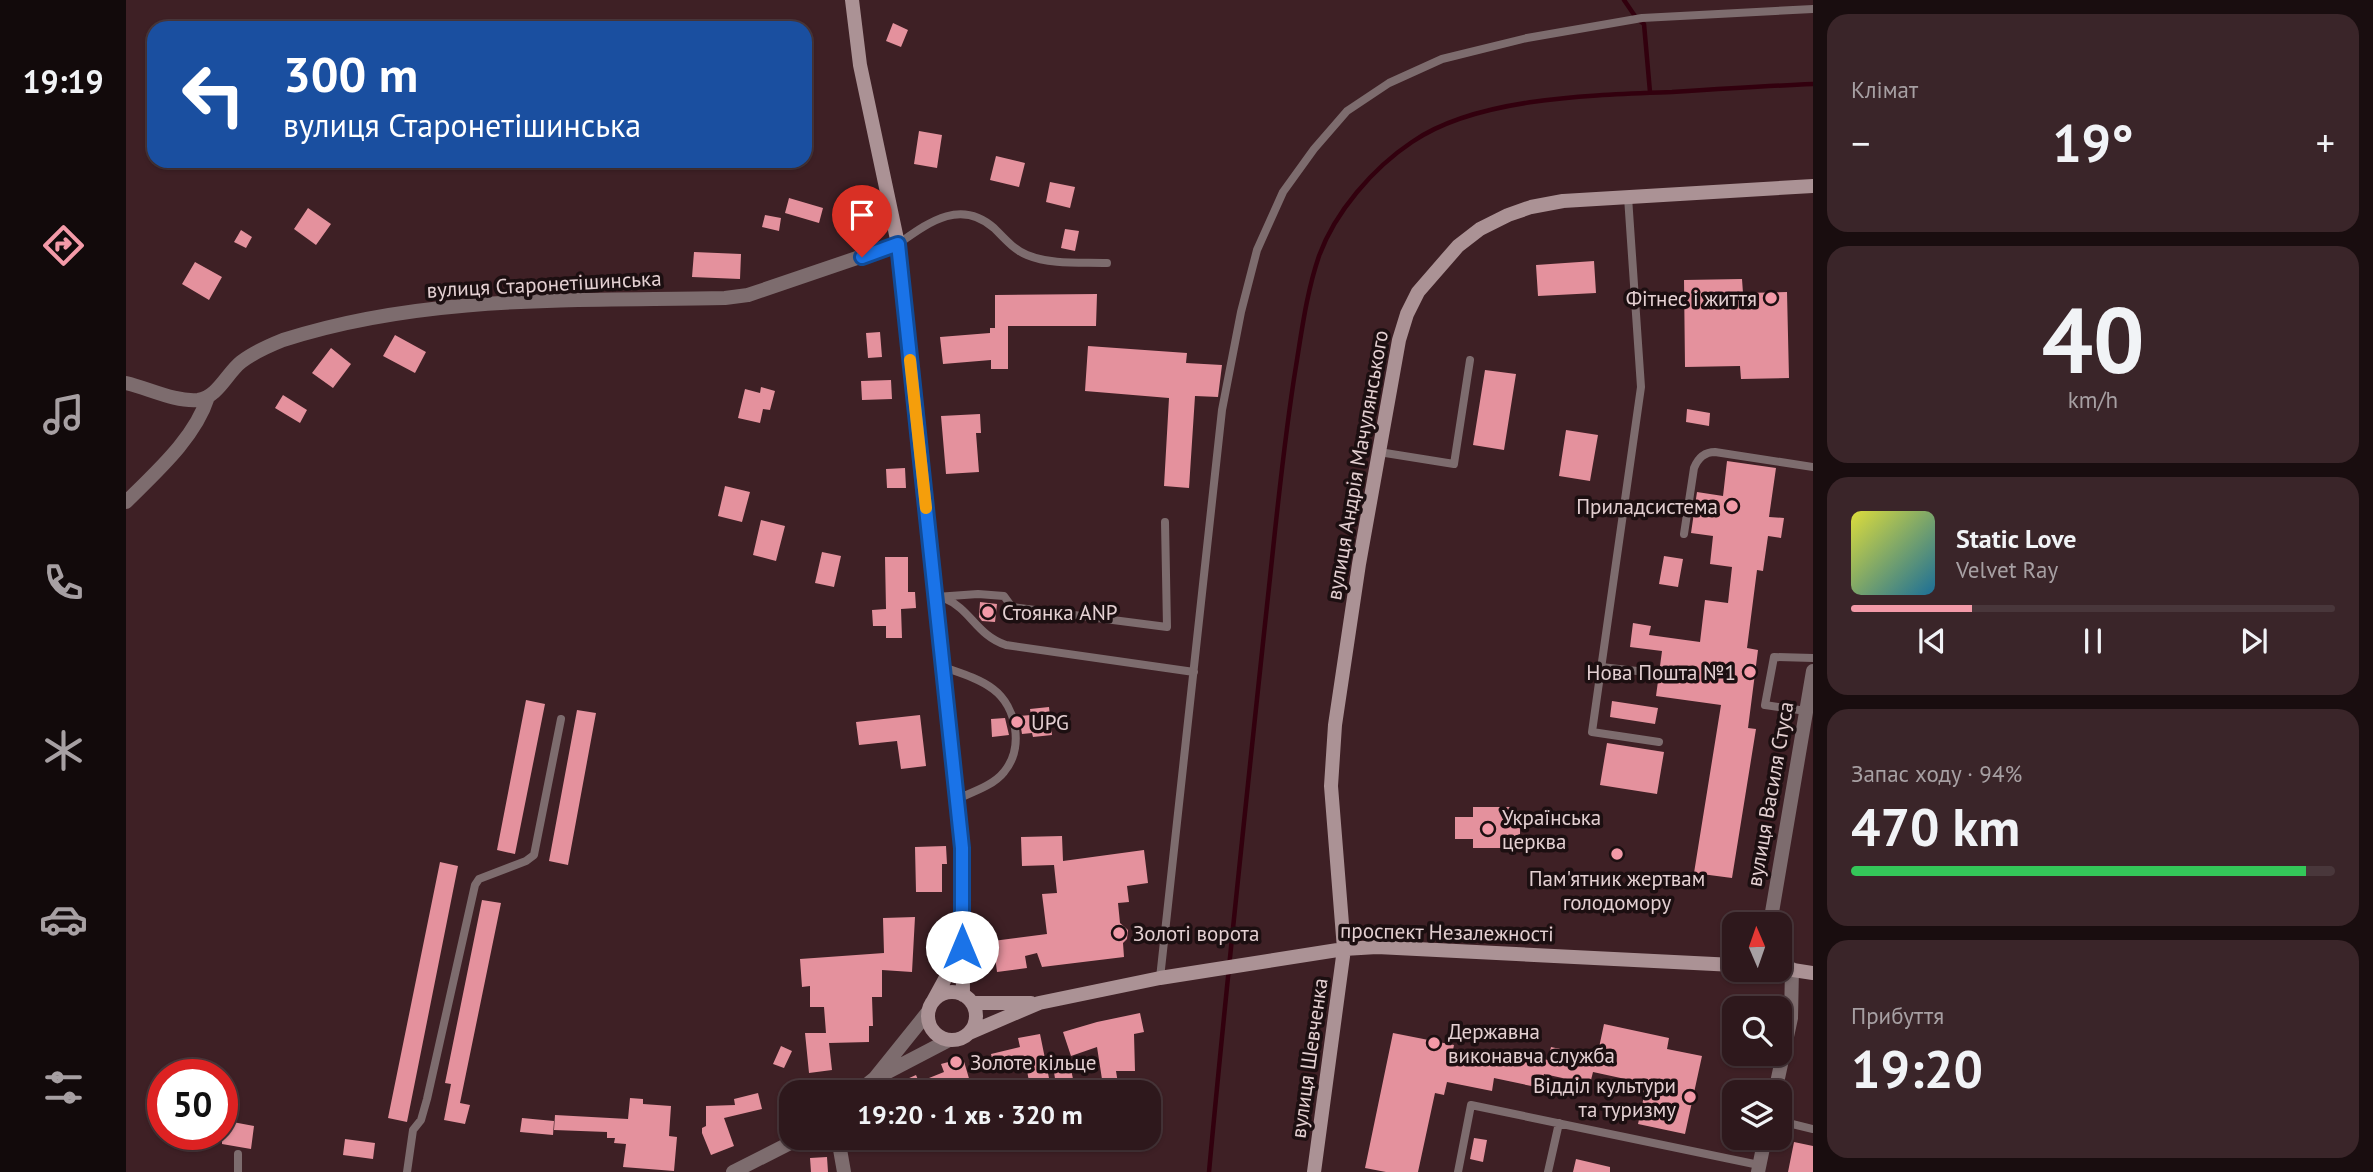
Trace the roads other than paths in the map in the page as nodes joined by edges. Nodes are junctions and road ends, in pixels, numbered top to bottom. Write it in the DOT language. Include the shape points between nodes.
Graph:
graph roads {
  1 [pos="852,0"];
  2 [pos="1813,9"];
  3 [pos="1813,186"];
  4 [pos="1628,197"];
  5 [pos="898,244"];
  6 [pos="1107,263"];
  7 [pos="1470,360"];
  8 [pos="126,383"];
  9 [pos="208,397"];
  10 [pos="1379,452"];
  11 [pos="1813,467"];
  12 [pos="126,502"];
  13 [pos="1165,522"];
  14 [pos="1684,534"];
  15 [pos="936,597"];
  16 [pos="1813,658"];
  17 [pos="943,667"];
  18 [pos="1601,667"];
  19 [pos="1813,671"];
  20 [pos="1194,672"];
  21 [pos="1646,673"];
  22 [pos="1806,711"];
  23 [pos="561,719"];
  24 [pos="1658,742"];
  25 [pos="957,799"];
  26 [pos="1772,912"];
  27 [pos="962,947"];
  28 [pos="1344,948"];
  29 [pos="1722,964"];
  30 [pos="1792,970"];
  31 [pos="1813,972"];
  32 [pos="1160,978"];
  33 [pos="1787,982"];
  34 [pos="967,999"];
  35 [pos="1039,1003"];
  36 [pos="930,1008"];
  37 [pos="969,1033"];
  38 [pos="949,1040"];
  39 [pos="875,1078"];
  40 [pos="873,1080"];
  41 [pos="1778,1080"];
  42 [pos="1559,1123"];
  43 [pos="1792,1124"];
  44 [pos="1813,1129"];
  45 [pos="779,1149"];
  46 [pos="840,1150"];
  47 [pos="1763,1150"];
  48 [pos="238,1154"];
  49 [pos="1759,1169"];
  50 [pos="238,1172"];
  51 [pos="407,1172"];
  52 [pos="733,1172"];
  53 [pos="844,1172"];
  54 [pos="1314,1172"];
  55 [pos="1458,1172"];
  56 [pos="1548,1172"];
  1 -- 5 [label="main road" via="860,65"];
  2 -- 20 [label="lane" via="1642,18 1527,38 1442,59 1389,83 1347,111 1283,192 1257,250 1222,410"];
  3 -- 4 [label="main road, вулиця Андрія Мачулянського"];
  4 -- 10 [label="main road, вулиця Андрія Мачулянського" via="1531,207 1480,229 1458,246 1418,292 1407,314"];
  4 -- 18 [label="lane" via="1641,387"];
  5 -- 6 [label="lane" via="942,218 967,214 1033,257"];
  5 -- 9 [label="street, вулиця Старонетішинська" via="748,295 583,299 350,321 261,349 239,364"];
  5 -- 15 [label="main road"];
  7 -- 10 [label="lane" via="1454,464"];
  8 -- 9 [label="street" via="168,396"];
  9 -- 12 [label="street, вулиця Старонетішинська" via="184,440"];
  10 -- 28 [label="main road, вулиця Андрія Мачулянського" via="1334,737 1331,786"];
  11 -- 14 [label="lane" via="1706,454 1694,468"];
  13 -- 15 [label="lane" via="1167,628 1012,607 1004,596"];
  15 -- 17 [label="main road"];
  15 -- 20 [label="lane" via="953,602 986,636 1006,645"];
  16 -- 22 [label="lane" via="1774,657 1765,705"];
  17 -- 25 [label="main road"];
  17 -- 25 [label="lane" via="994,690 1007,703 1014,724 1016,745 1004,773"];
  18 -- 21 [label="lane"];
  18 -- 24 [label="lane" via="1592,732"];
  19 -- 22 [label="street, вулиця Василя Стуса"];
  20 -- 32 [label="lane"];
  22 -- 26 [label="street, вулиця Василя Стуса"];
  23 -- 51 [label="lane" via="534,855 479,879 475,885 427,1100 413,1130"];
  25 -- 27 [label="main road"];
  27 -- 34 [label="main road"];
  27 -- 36 [label="main road"];
  28 -- 29 [label="main road, проспект Незалежності"];
  28 -- 32 [label="main road, проспект Незалежності"];
  28 -- 54 [label="main road, вулиця Шевченка"];
  30 -- 31 [label="main road"];
  32 -- 35 [label="main road, проспект Незалежності"];
  33 -- 41 [label="street" via="1791,1018"];
  34 -- 35 [label="main road"];
  34 -- 36 [label="main road" via="949,992 936,998"];
  34 -- 37 [label="main road" via="976,1018"];
  35 -- 37 [label="main road"];
  36 -- 38 [label="main road" via="928,1020 935,1034"];
  36 -- 39 [label="street"];
  37 -- 38 [label="main road"];
  38 -- 39 [label="street"];
  39 -- 40 [label="street"];
  42 -- 49 [label="lane"];
  42 -- 55 [label="lane" via="1471,1105"];
  42 -- 56 [label="lane"];
  43 -- 44 [label="lane"];
  45 -- 52 [label="street"];
  46 -- 53 [label="street"];
  47 -- 49 [label="street"];
  48 -- 50 [label="lane"];
}
